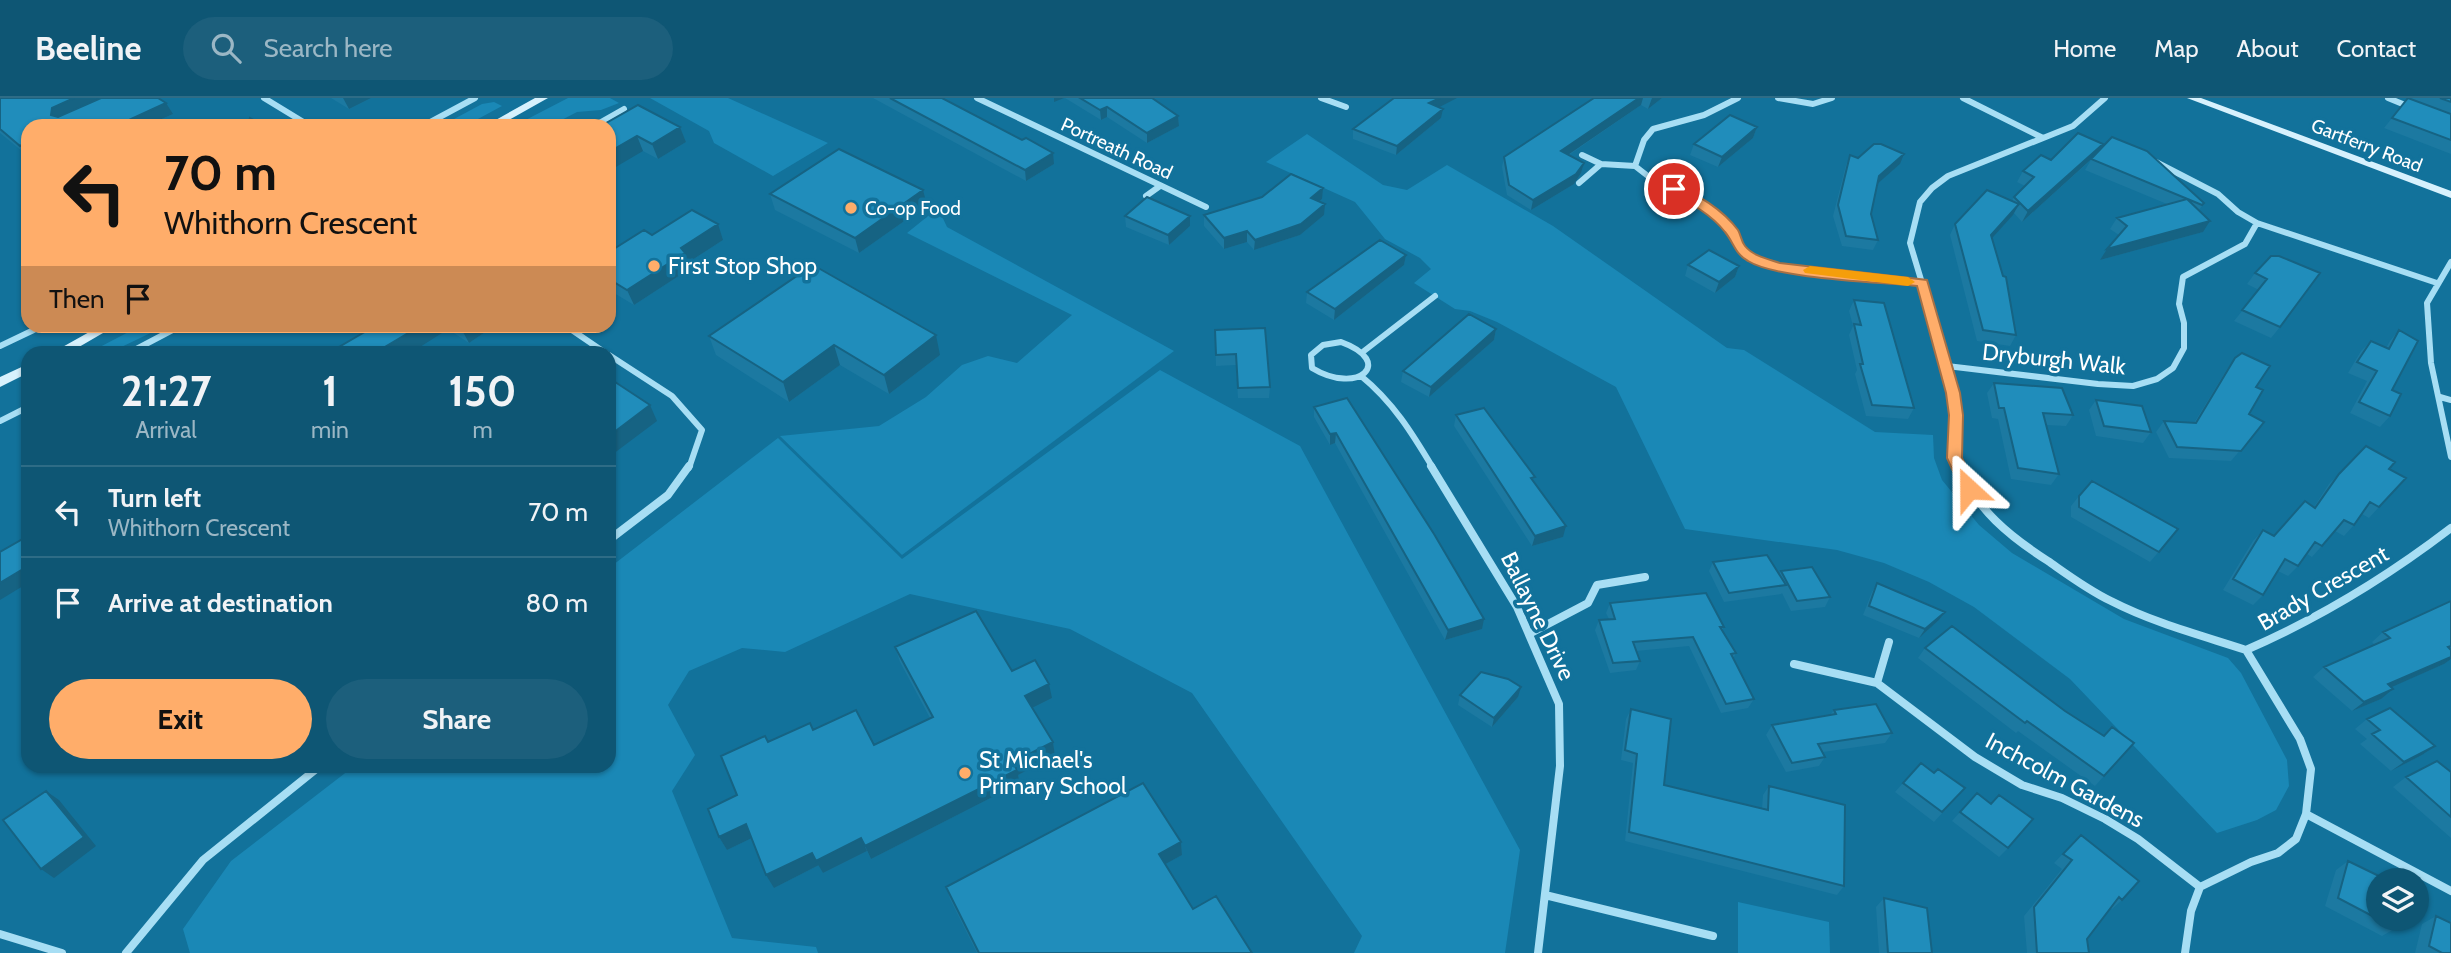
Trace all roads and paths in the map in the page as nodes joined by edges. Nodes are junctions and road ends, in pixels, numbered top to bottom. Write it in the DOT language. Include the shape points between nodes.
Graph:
graph roads {
  1 [pos="264,98"];
  2 [pos="475,98"];
  3 [pos="543,98"];
  4 [pos="977,98"];
  5 [pos="1321,98"];
  6 [pos="1738,98"];
  7 [pos="1778,98"];
  8 [pos="1832,98"];
  9 [pos="1963,98"];
  10 [pos="2105,98"];
  11 [pos="2192,98"];
  12 [pos="2388,98"];
  13 [pos="1346,107"];
  14 [pos="2414,108"];
  15 [pos="624,109"];
  16 [pos="298,119"];
  17 [pos="436,119"];
  18 [pos="503,119"];
  19 [pos="606,119"];
  20 [pos="2043,138"];
  21 [pos="1582,155"];
  22 [pos="2152,161"];
  23 [pos="1601,164"];
  24 [pos="1635,166"];
  25 [pos="1578,183"];
  26 [pos="1160,187"];
  27 [pos="2451,195"];
  28 [pos="1146,196"];
  29 [pos="1206,207"];
  30 [pos="2257,223"];
  31 [pos="2451,262"];
  32 [pos="1923,283"];
  33 [pos="2437,283"];
  34 [pos="1435,296"];
  35 [pos="27,333"];
  36 [pos="96,333"];
  37 [pos="167,333"];
  38 [pos="576,333"];
  39 [pos="0,346"];
  40 [pos="71,346"];
  41 [pos="142,346"];
  42 [pos="596,346"];
  43 [pos="1364,351"];
  44 [pos="616,359"];
  45 [pos="1947,366"];
  46 [pos="21,372"];
  47 [pos="1361,376"];
  48 [pos="0,383"];
  49 [pos="2440,397"];
  50 [pos="2451,400"];
  51 [pos="21,410"];
  52 [pos="0,421"];
  53 [pos="2451,457"];
  54 [pos="2451,528"];
  55 [pos="616,535"];
  56 [pos="1645,577"];
  57 [pos="1529,634"];
  58 [pos="1889,642"];
  59 [pos="2246,650"];
  60 [pos="1794,664"];
  61 [pos="1877,683"];
  62 [pos="311,773"];
  63 [pos="2306,814"];
  64 [pos="2200,887"];
  65 [pos="2451,891"];
  66 [pos="1545,895"];
  67 [pos="0,934"];
  68 [pos="1713,936"];
  69 [pos="62,953"];
  70 [pos="126,953"];
  71 [pos="1538,953"];
  72 [pos="2185,953"];
  1 -- 16 [label="street"];
  2 -- 17 [label="street"];
  3 -- 18 [label="street"];
  4 -- 26 [label="street, Portreath Road"];
  5 -- 13 [label="street"];
  6 -- 24 [label="street" via="1704,115 1653,129"];
  7 -- 8 [label="street" via="1813,104"];
  9 -- 20 [label="street"];
  10 -- 20 [label="street, Brady Crescent" via="2074,126"];
  11 -- 27 [label="street, Gartferry Road"];
  12 -- 14 [label="street"];
  15 -- 19 [label="street"];
  20 -- 32 [label="street, Brady Crescent" via="1958,171 1936,184 1920,202 1910,243"];
  21 -- 23 [label="street"];
  22 -- 30 [label="street" via="2218,194"];
  23 -- 24 [label="street"];
  23 -- 25 [label="street"];
  24 -- 32 [label="street" via="1696,201 1732,232 1739,248 1754,259 1779,267"];
  26 -- 28 [label="street"];
  26 -- 29 [label="street, Portreath Road"];
  30 -- 33 [label="street"];
  30 -- 45 [label="street, Dryburgh Walk" via="2251,241 2183,277 2179,304 2184,348 2172,368 2157,379 2133,386 2098,384"];
  31 -- 33 [label="street"];
  32 -- 45 [label="street, Brady Crescent"];
  33 -- 49 [label="street" via="2427,303 2431,363"];
  34 -- 43 [label="street"];
  35 -- 39 [label="street"];
  36 -- 40 [label="street"];
  37 -- 41 [label="street"];
  38 -- 42 [label="street"];
  43 -- 47 [label="street" via="1368,369"];
  43 -- 47 [label="street" via="1341,342 1322,345 1311,355 1312,368 1325,379 1344,382"];
  44 -- 55 [label="street" via="689,409 702,430 684,480 659,505"];
  45 -- 59 [label="street, Brady Crescent" via="1956,415 1955,458 1987,516 2025,547 2109,601"];
  46 -- 48 [label="street"];
  47 -- 57 [label="street, Ballayne Drive" via="1401,416"];
  49 -- 50 [label="street"];
  49 -- 53 [label="street"];
  51 -- 52 [label="street"];
  54 -- 59 [label="street, Brady Crescent" via="2373,585"];
  56 -- 57 [label="street" via="1597,585 1588,603"];
  57 -- 66 [label="street, Ballayne Drive" via="1559,704 1560,766"];
  58 -- 61 [label="street"];
  59 -- 63 [label="street" via="2300,739 2311,769"];
  60 -- 61 [label="street, Inchcolm Gardens"];
  61 -- 64 [label="street, Inchcolm Gardens" via="1975,757 2022,785 2105,819"];
  62 -- 70 [label="street" via="203,860"];
  63 -- 64 [label="street" via="2296,839 2278,853"];
  63 -- 65 [label="street"];
  64 -- 72 [label="street"];
  66 -- 68 [label="street"];
  66 -- 71 [label="street, Ballayne Drive"];
  67 -- 69 [label="street"];
}
